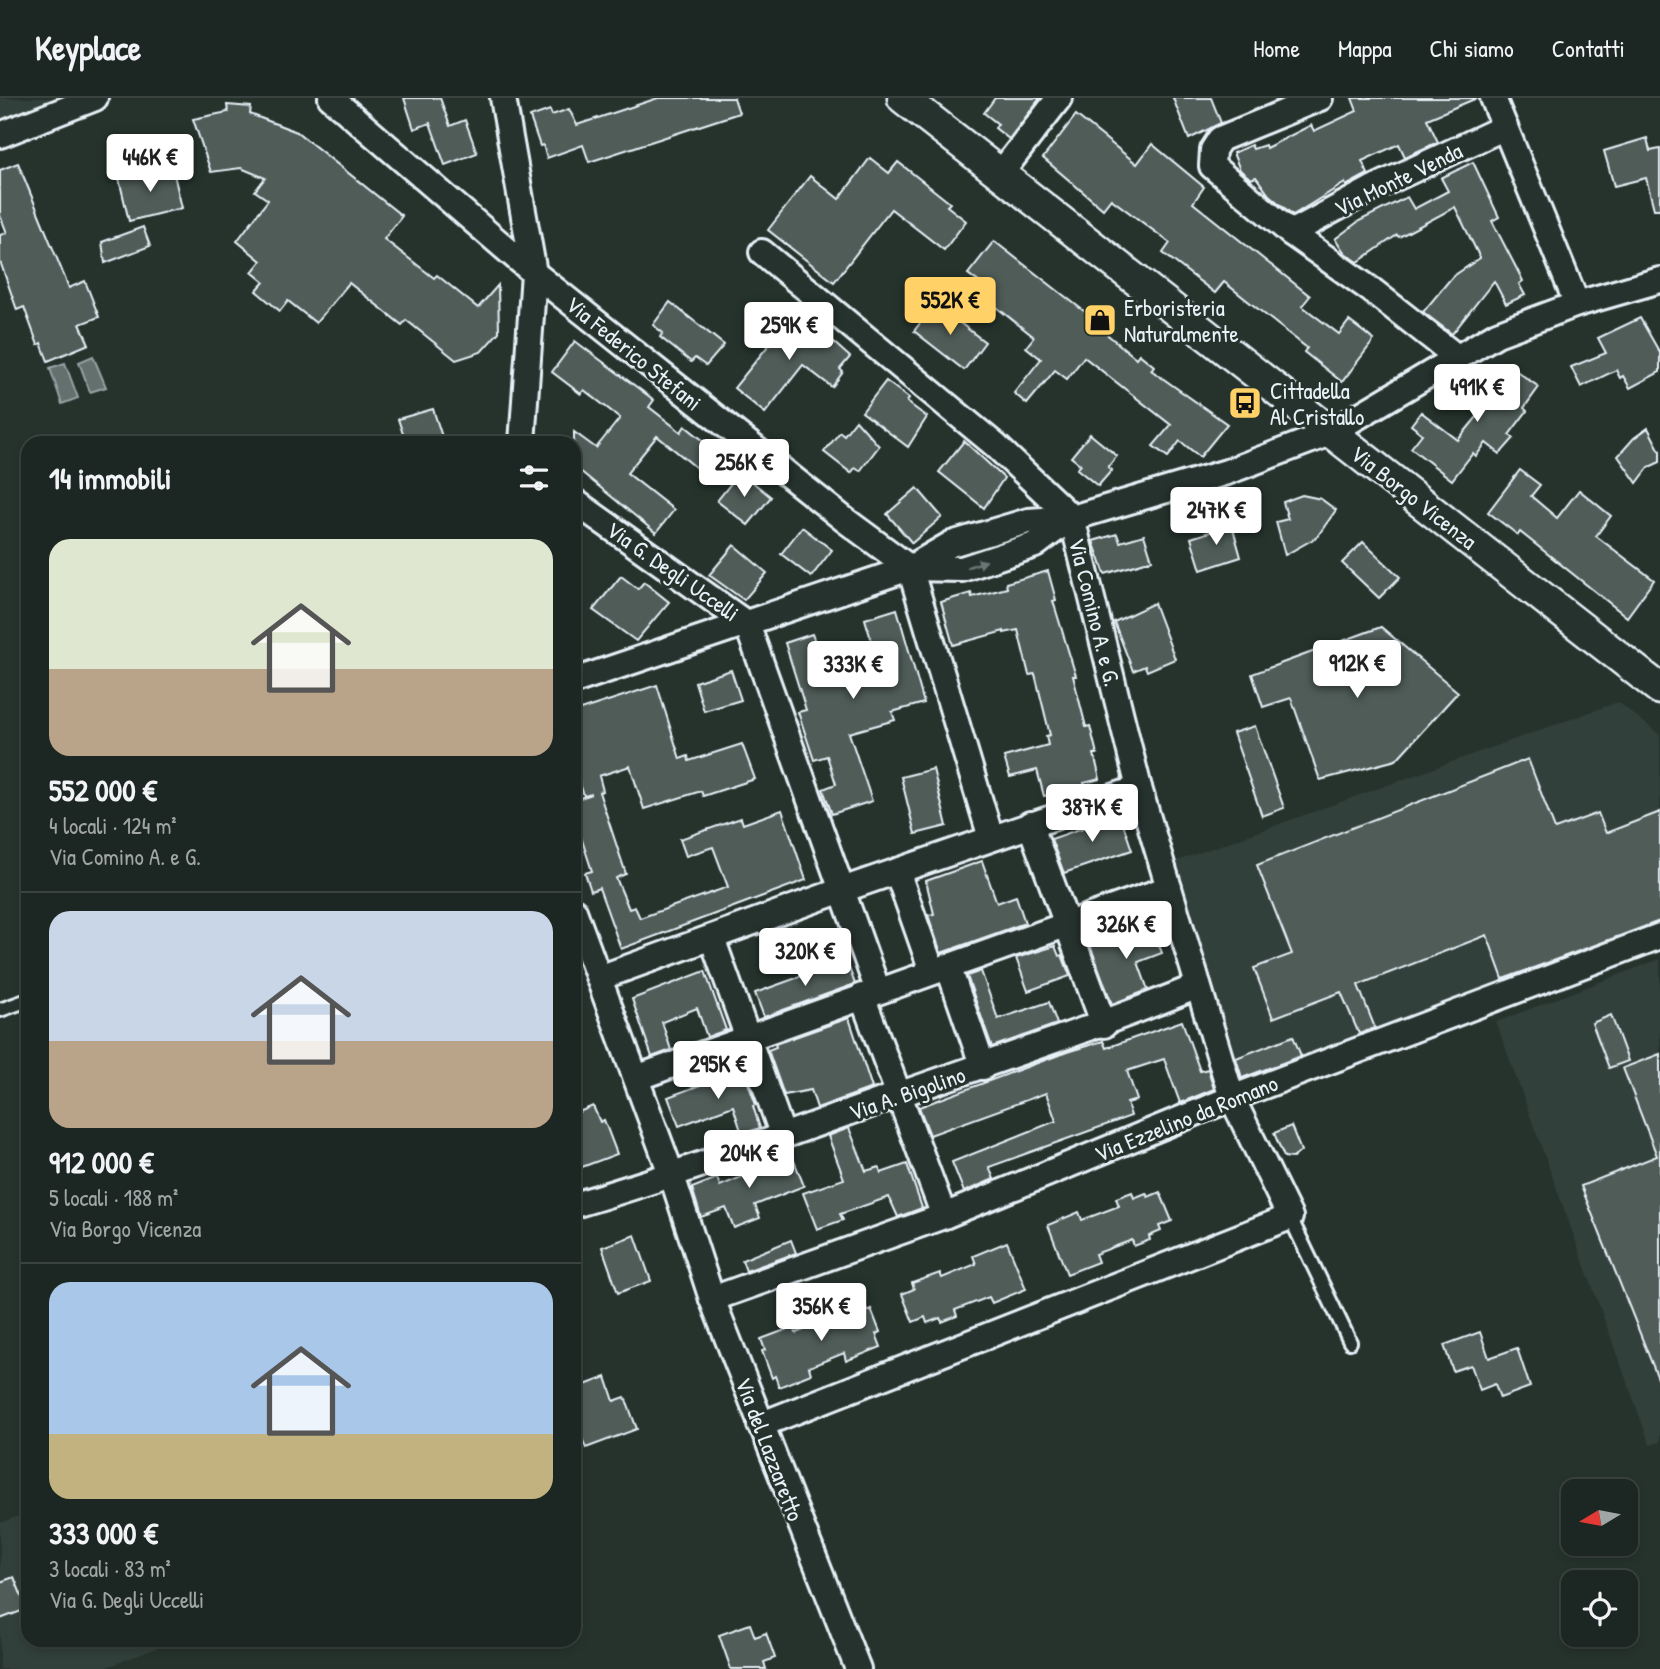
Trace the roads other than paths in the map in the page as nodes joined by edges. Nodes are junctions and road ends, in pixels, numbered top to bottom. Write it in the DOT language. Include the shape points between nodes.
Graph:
graph roads {
  1 [pos="95,98"];
  2 [pos="331,98"];
  3 [pos="503,98"];
  4 [pos="902,98"];
  5 [pos="1059,98"];
  6 [pos="1320,98"];
  7 [pos="1493,98"];
  8 [pos="1505,127"];
  9 [pos="0,135"];
  10 [pos="1001,173"];
  11 [pos="1291,233"];
  12 [pos="762,252"];
  13 [pos="534,273"];
  14 [pos="1660,280"];
  15 [pos="1577,303"];
  16 [pos="1458,358"];
  17 [pos="1330,433"];
  18 [pos="522,436"];
  19 [pos="581,506"];
  20 [pos="1072,518"];
  21 [pos="910,568"];
  22 [pos="747,624"];
  23 [pos="581,679"];
  24 [pos="1660,689"];
  25 [pos="1139,788"];
  26 [pos="1030,824"];
  27 [pos="991,838"];
  28 [pos="897,871"];
  29 [pos="1169,888"];
  30 [pos="842,890"];
  31 [pos="1066,923"];
  32 [pos="581,930"];
  33 [pos="1660,936"];
  34 [pos="712,938"];
  35 [pos="940,969"];
  36 [pos="599,978"];
  37 [pos="1198,986"];
  38 [pos="870,993"];
  39 [pos="21,1002"];
  40 [pos="0,1010"];
  41 [pos="1104,1025"];
  42 [pos="748,1038"];
  43 [pos="983,1067"];
  44 [pos="636,1078"];
  45 [pos="899,1095"];
  46 [pos="1232,1098"];
  47 [pos="783,1136"];
  48 [pos="672,1176"];
  49 [pos="581,1203"];
  50 [pos="944,1216"];
  51 [pos="1290,1217"];
  52 [pos="712,1299"];
  53 [pos="1350,1342"];
  54 [pos="760,1425"];
  55 [pos="858,1669"];
  1 -- 9 [label="street"];
  2 -- 13 [label="street, Via Federico Stefani"];
  3 -- 13 [label="street"];
  4 -- 10 [label="street, Via Borgo Vicenza"];
  5 -- 10 [label="street"];
  6 -- 11 [label="street" via="1220,139 1213,150 1212,166"];
  7 -- 8 [label="street"];
  8 -- 11 [label="street, Via Monte Venda"];
  8 -- 15 [label="street"];
  10 -- 17 [label="street, Via Borgo Vicenza"];
  11 -- 16 [label="street"];
  12 -- 20 [label="street, Via Comino A. e G." via="996,445"];
  13 -- 18 [label="street"];
  13 -- 21 [label="street, Via Federico Stefani"];
  14 -- 15 [label="street"];
  15 -- 16 [label="street" via="1497,334"];
  16 -- 17 [label="street"];
  17 -- 20 [label="street" via="1227,472"];
  17 -- 24 [label="street, Via Borgo Vicenza"];
  19 -- 22 [label="street, Via G. Degli Uccelli"];
  20 -- 21 [label="street" via="1028,521 951,544"];
  20 -- 25 [label="street, Via Comino A. e G."];
  21 -- 22 [label="street"];
  21 -- 27 [label="street"];
  22 -- 23 [label="street"];
  22 -- 30 [label="street, Via G. Degli Uccelli"];
  25 -- 26 [label="street"];
  25 -- 29 [label="street, Via Comino A. e G."];
  26 -- 27 [label="street"];
  26 -- 31 [label="street"];
  27 -- 28 [label="street"];
  28 -- 30 [label="street"];
  28 -- 35 [label="street"];
  29 -- 31 [label="street"];
  29 -- 37 [label="street, Via Comino A. e G."];
  30 -- 34 [label="street"];
  30 -- 38 [label="street, Via G. Degli Uccelli"];
  31 -- 35 [label="street"];
  31 -- 41 [label="street"];
  32 -- 36 [label="street, Via del Lazzaretto"];
  33 -- 46 [label="street, Via Ezzelino da Romano"];
  34 -- 36 [label="street"];
  34 -- 42 [label="street"];
  35 -- 38 [label="street"];
  35 -- 43 [label="street"];
  36 -- 44 [label="street, Via del Lazzaretto"];
  37 -- 41 [label="street, Via A. Bigolino"];
  37 -- 46 [label="street, Via Comino A. e G."];
  38 -- 42 [label="street"];
  38 -- 45 [label="street, Via G. Degli Uccelli"];
  39 -- 40 [label="lane"];
  41 -- 43 [label="street, Via A. Bigolino"];
  42 -- 44 [label="street"];
  42 -- 47 [label="street"];
  43 -- 45 [label="street, Via A. Bigolino"];
  44 -- 48 [label="street, Via del Lazzaretto"];
  45 -- 47 [label="street, Via A. Bigolino"];
  45 -- 50 [label="street, Via G. Degli Uccelli"];
  46 -- 50 [label="street, Via Ezzelino da Romano"];
  46 -- 51 [label="street, Via Comino A. e G."];
  47 -- 48 [label="street, Via A. Bigolino"];
  48 -- 49 [label="street, Via A. Bigolino"];
  48 -- 52 [label="street, Via del Lazzaretto"];
  50 -- 52 [label="street, Via Ezzelino da Romano"];
  51 -- 53 [label="lane"];
  51 -- 54 [label="street"];
  52 -- 54 [label="street, Via del Lazzaretto"];
  54 -- 55 [label="street, Via del Lazzaretto"];
}
